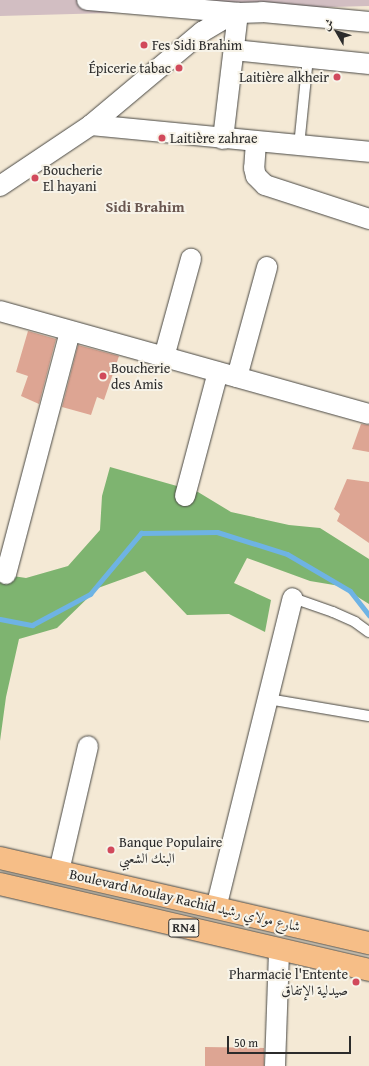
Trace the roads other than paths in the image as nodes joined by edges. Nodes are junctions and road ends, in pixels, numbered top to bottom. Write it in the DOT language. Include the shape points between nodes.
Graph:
graph roads {
  1 [pos="86,0"];
  2 [pos="263,6"];
  3 [pos="238,12"];
  4 [pos="369,22"];
  5 [pos="234,50"];
  6 [pos="308,57"];
  7 [pos="369,64"];
  8 [pos="91,125"];
  9 [pos="224,139"];
  10 [pos="256,142"];
  11 [pos="299,146"];
  12 [pos="369,152"];
  13 [pos="0,186"];
  14 [pos="369,220"];
  15 [pos="191,259"];
  16 [pos="267,267"];
  17 [pos="0,311"];
  18 [pos="70,331"];
  19 [pos="164,357"];
  20 [pos="218,372"];
  21 [pos="237,377"];
  22 [pos="369,414"];
  23 [pos="185,496"];
  24 [pos="6,574"];
  25 [pos="293,598"];
  26 [pos="369,632"];
  27 [pos="268,699"];
  28 [pos="369,716"];
  29 [pos="88,746"];
  30 [pos="0,858"];
  31 [pos="59,871"];
  32 [pos="0,884"];
  33 [pos="216,908"];
  34 [pos="369,943"];
  35 [pos="279,950"];
  36 [pos="369,970"];
  37 [pos="275,1066"];
  1 -- 3 [label="street"];
  2 -- 3 [label="street"];
  2 -- 4 [label="street"];
  3 -- 5 [label="street"];
  3 -- 8 [label="street" via="202,32"];
  5 -- 6 [label="street"];
  5 -- 9 [label="street"];
  6 -- 7 [label="street"];
  6 -- 11 [label="lane"];
  8 -- 9 [label="street"];
  8 -- 13 [label="street"];
  9 -- 10 [label="street"];
  10 -- 11 [label="street"];
  10 -- 14 [label="street" via="254,168 256,176 265,185"];
  11 -- 12 [label="street"];
  15 -- 19 [label="street"];
  16 -- 21 [label="street"];
  17 -- 18 [label="street"];
  18 -- 19 [label="street"];
  18 -- 24 [label="street"];
  19 -- 20 [label="street"];
  20 -- 21 [label="street"];
  20 -- 23 [label="street"];
  21 -- 22 [label="street"];
  25 -- 26 [label="lane" via="350,619"];
  25 -- 27 [label="street"];
  27 -- 28 [label="lane"];
  27 -- 33 [label="street"];
  29 -- 31 [label="street"];
  30 -- 31 [label="main road, Boulevard Moulay Rachid شارع مولاي رشيد / RN4"];
  31 -- 33 [label="main road, Boulevard Moulay Rachid شارع مولاي رشيد / RN4"];
  32 -- 35 [label="main road, Boulevard Moulay Rachid شارع مولاي رشيد / RN4"];
  33 -- 34 [label="main road, Boulevard Moulay Rachid شارع مولاي رشيد / RN4"];
  35 -- 36 [label="main road, Boulevard Moulay Rachid شارع مولاي رشيد / RN4"];
  35 -- 37 [label="street"];
}
